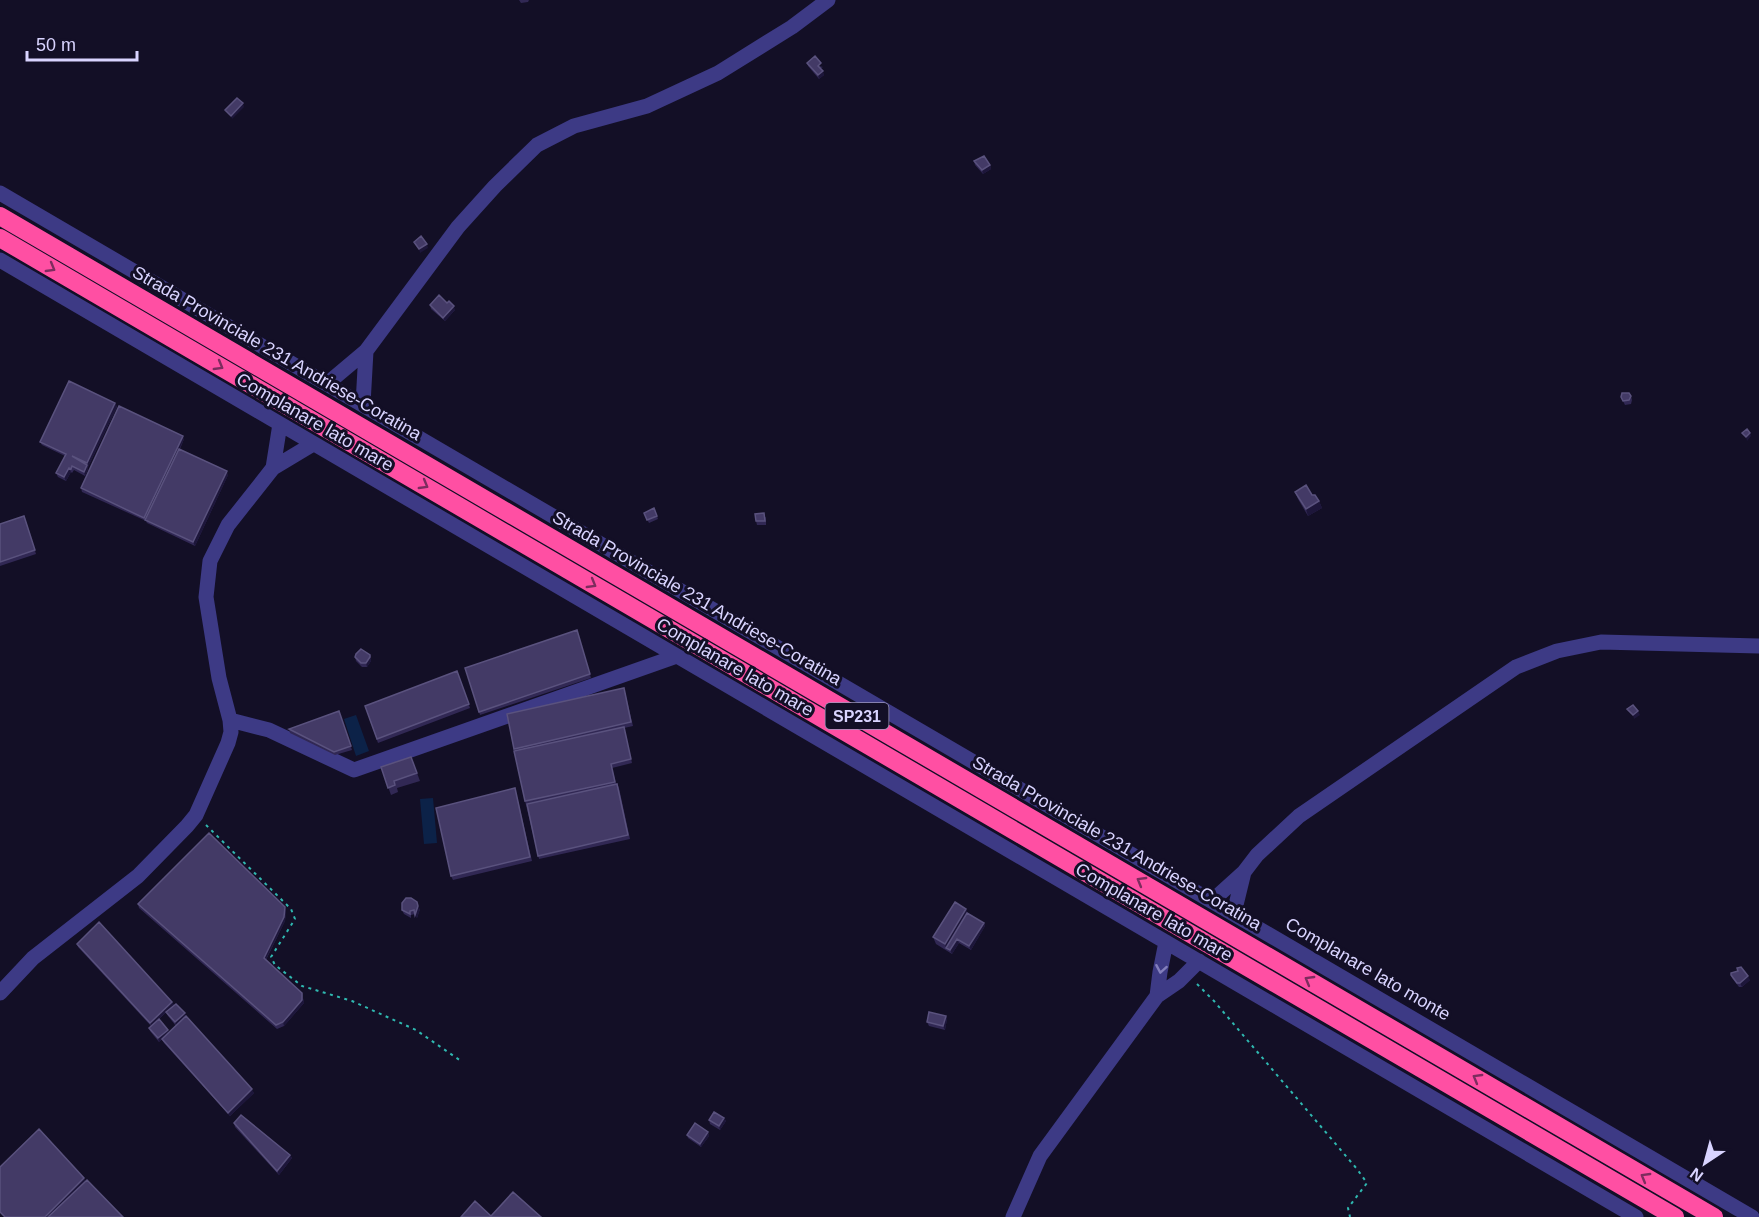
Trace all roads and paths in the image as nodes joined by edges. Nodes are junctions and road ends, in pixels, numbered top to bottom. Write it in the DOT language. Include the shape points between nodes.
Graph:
graph roads {
  1 [pos="828,0"];
  2 [pos="0,193"];
  3 [pos="0,216"];
  4 [pos="0,238"];
  5 [pos="0,260"];
  6 [pos="366,351"];
  7 [pos="328,383"];
  8 [pos="363,404"];
  9 [pos="280,424"];
  10 [pos="314,444"];
  11 [pos="273,468"];
  12 [pos="1759,646"];
  13 [pos="677,656"];
  14 [pos="230,720"];
  15 [pos="196,815"];
  16 [pos="1244,872"];
  17 [pos="1213,900"];
  18 [pos="1234,913"];
  19 [pos="1166,942"];
  20 [pos="1199,961"];
  21 [pos="1187,973"];
  22 [pos="0,993"];
  23 [pos="1157,996"];
  24 [pos="462,1061"];
  25 [pos="1013,1217"];
  26 [pos="1350,1217"];
  27 [pos="1636,1217"];
  28 [pos="1675,1217"];
  29 [pos="1714,1217"];
  30 [pos="1752,1217"];
  1 -- 6 [label="street" via="718,73 646,105 574,126 537,146 459,227"];
  2 -- 7 [label="street, Complanare lato monte"];
  29 -- 3 [label="highway, Strada Provinciale 231 Andriese-Coratina / SP231, one-way"];
  4 -- 28 [label="highway, SP231, one-way"];
  5 -- 9 [label="street, Complanare lato mare"];
  6 -- 7 [label="street"];
  6 -- 8 [label="street"];
  7 -- 8 [label="street, Complanare lato monte"];
  8 -- 17 [label="street, Complanare lato monte"];
  9 -- 10 [label="street, Complanare lato mare"];
  9 -- 11 [label="street"];
  10 -- 11 [label="street"];
  10 -- 13 [label="street, Complanare lato mare"];
  11 -- 14 [label="street" via="228,525 208,570 207,609"];
  12 -- 16 [label="street" via="1600,642 1557,651 1516,667 1299,816"];
  13 -- 14 [label="street" via="354,770 269,730"];
  13 -- 19 [label="street, Complanare lato mare"];
  14 -- 15 [label="street" via="228,744"];
  15 -- 22 [label="street" via="138,876 33,957"];
  15 -- 24 [label="path" via="291,909 295,919 271,957 275,965 302,986 352,1001 416,1030"];
  16 -- 17 [label="street"];
  16 -- 18 [label="street"];
  17 -- 18 [label="street, Complanare lato monte"];
  18 -- 30 [label="street, Complanare lato monte"];
  19 -- 20 [label="street, Complanare lato mare"];
  19 -- 23 [label="street, one-way"];
  20 -- 21 [label="street"];
  20 -- 27 [label="street, Complanare lato mare"];
  21 -- 23 [label="street"];
  21 -- 26 [label="path" via="1357,1168 1367,1183 1348,1208"];
  23 -- 25 [label="street" via="1040,1156"];
}
